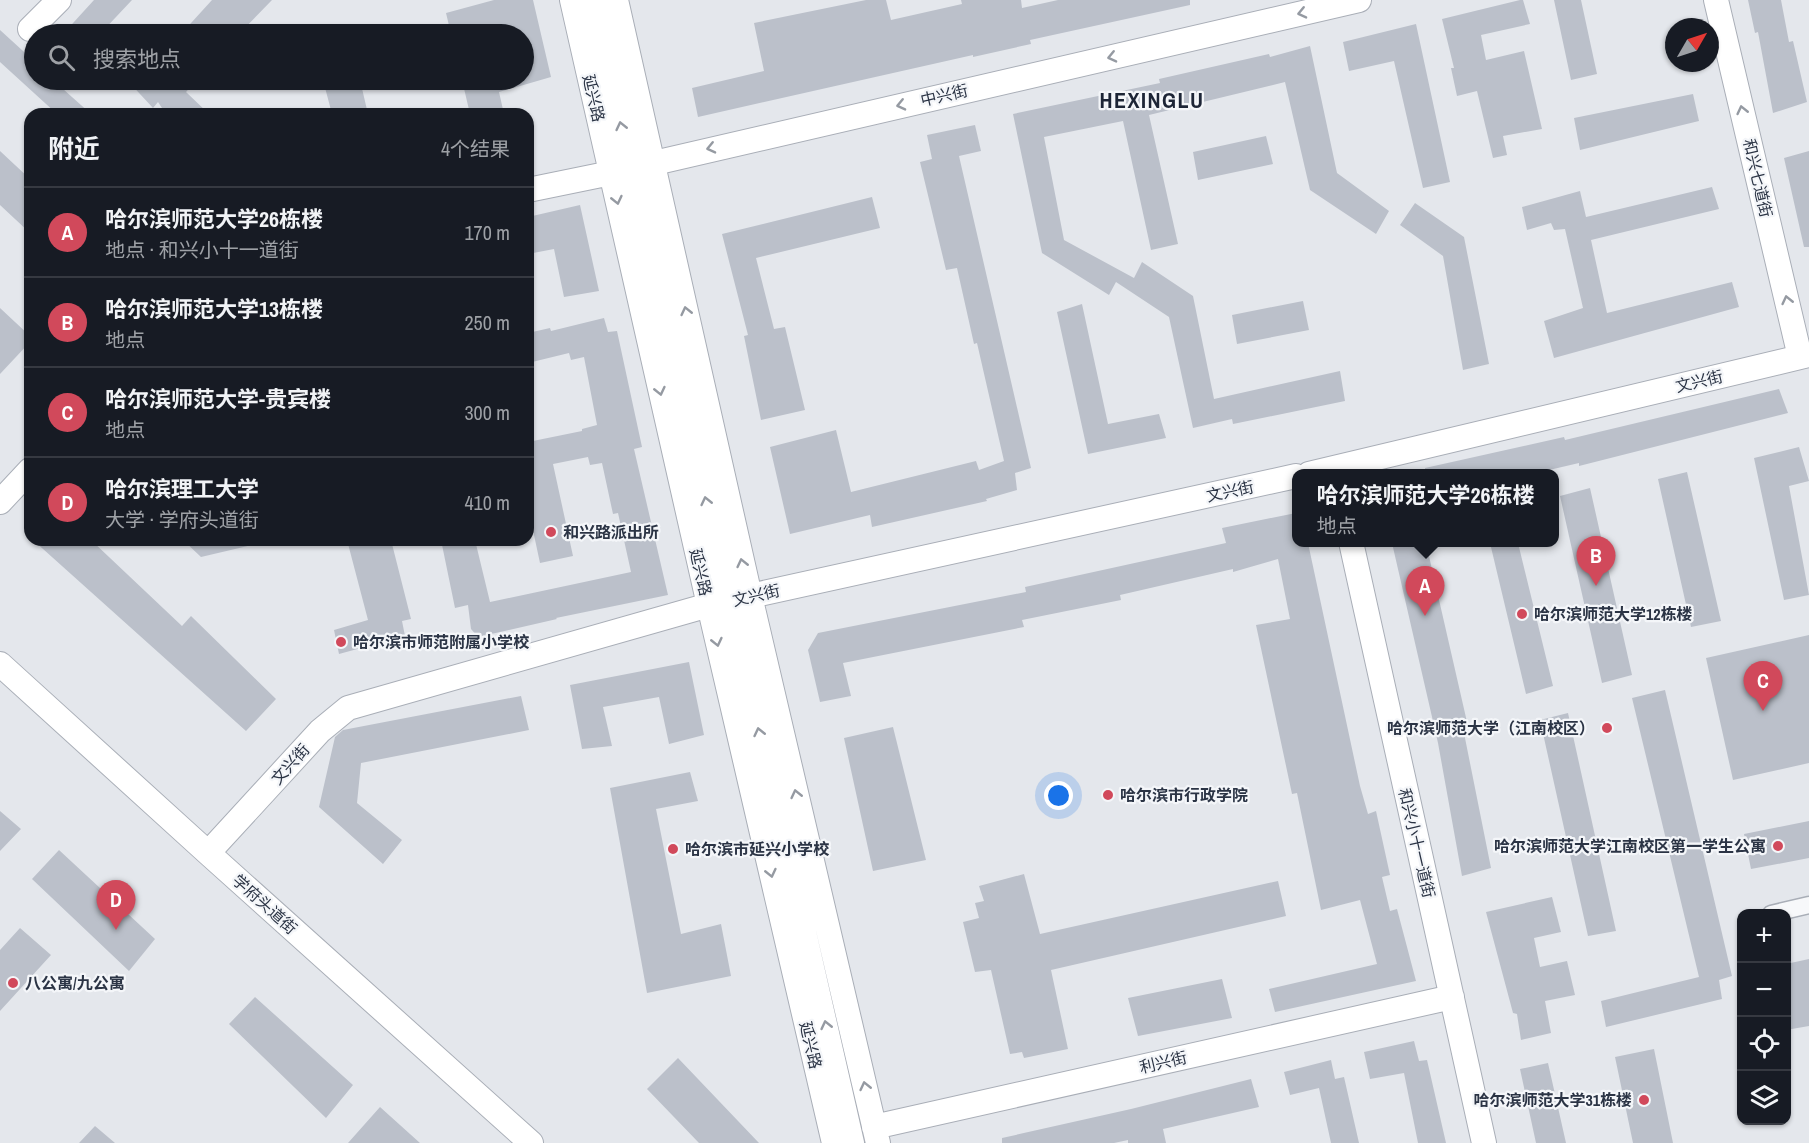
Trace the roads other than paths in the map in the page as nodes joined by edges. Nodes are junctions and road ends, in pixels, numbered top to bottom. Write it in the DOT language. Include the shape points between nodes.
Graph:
graph roads {
  1 [pos="59,0"];
  2 [pos="572,0"];
  3 [pos="593,0"];
  4 [pos="616,0"];
  5 [pos="1359,0"];
  6 [pos="1716,0"];
  7 [pos="35,24"];
  8 [pos="631,167"];
  9 [pos="534,189"];
  10 [pos="1805,356"];
  11 [pos="1343,469"];
  12 [pos="24,476"];
  13 [pos="1292,477"];
  14 [pos="0,502"];
  15 [pos="1352,547"];
  16 [pos="729,601"];
  17 [pos="0,664"];
  18 [pos="0,683"];
  19 [pos="208,854"];
  20 [pos="1809,904"];
  21 [pos="1790,909"];
  22 [pos="1452,997"];
  23 [pos="876,1135"];
  24 [pos="507,1143"];
  25 [pos="531,1143"];
  26 [pos="834,1143"];
  27 [pos="852,1143"];
  28 [pos="1484,1143"];
  1 -- 7 [label="main road"];
  2 -- 8 [label="main road, 延兴路"];
  8 -- 3 [label="main road, one-way"];
  4 -- 8 [label="main road, 延兴路"];
  5 -- 8 [label="main road, 中兴街, one-way"];
  10 -- 6 [label="main road, 和兴七道街, one-way"];
  8 -- 9 [label="main road, 中兴街"];
  16 -- 8 [label="main road, 延兴路, one-way"];
  8 -- 16 [label="main road, 延兴路, one-way"];
  10 -- 11 [label="main road, 文兴街"];
  12 -- 14 [label="main road"];
  13 -- 16 [label="main road, 文兴街"];
  15 -- 22 [label="main road, 和兴小十一道街"];
  16 -- 19 [label="main road, 文兴街" via="348,708 320,731"];
  23 -- 16 [label="main road, 延兴路, one-way"];
  16 -- 26 [label="main road, 延兴路, one-way"];
  27 -- 16 [label="main road, one-way"];
  17 -- 19 [label="main road, 学府头道街"];
  18 -- 24 [label="main road, 学府头道街"];
  19 -- 25 [label="main road, 学府头道街"];
  20 -- 21 [label="street"];
  22 -- 23 [label="main road, 利兴街"];
  22 -- 28 [label="main road, 和兴小十一道街"];
}
